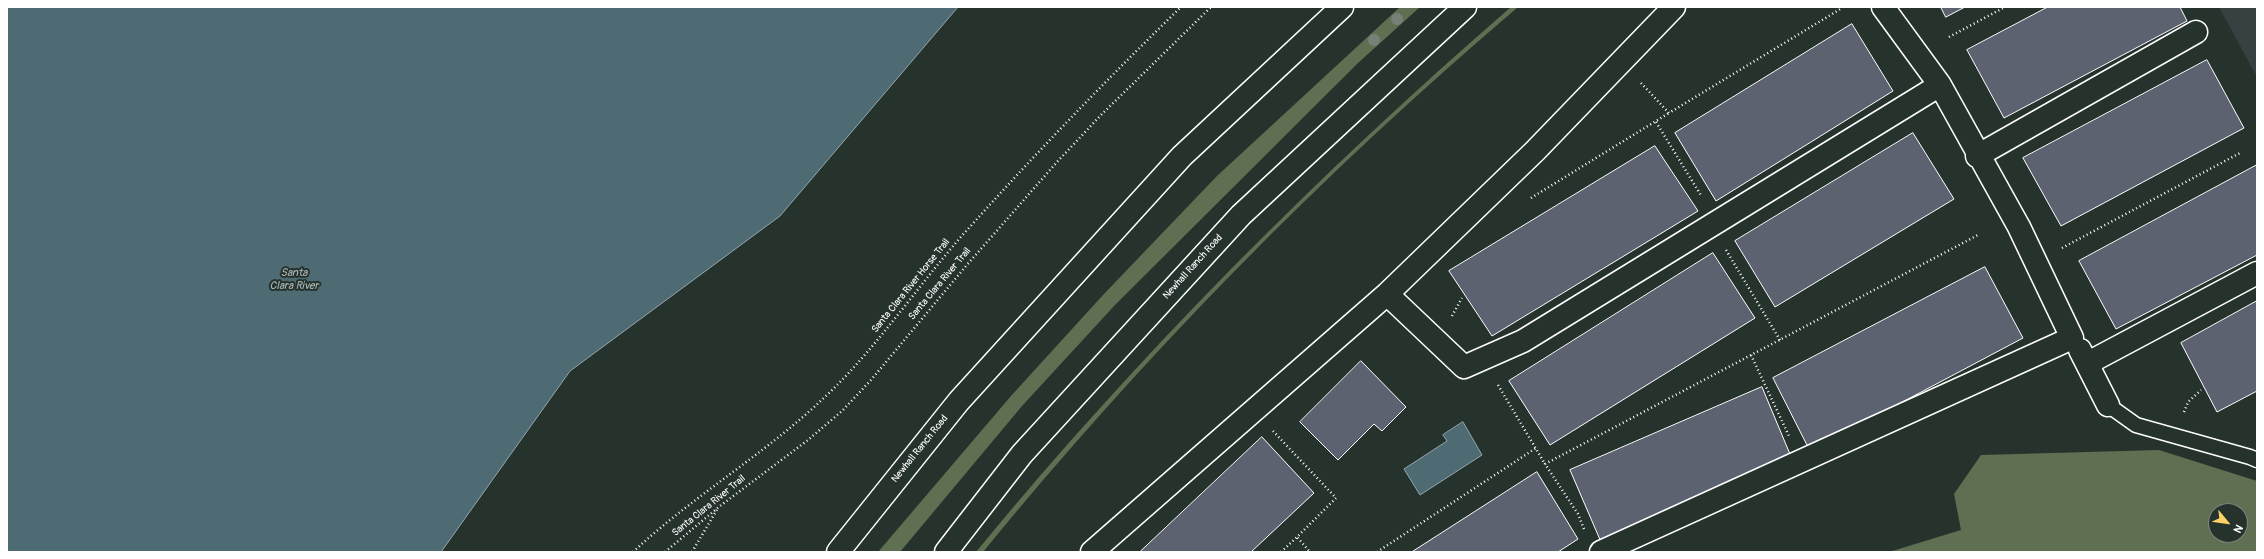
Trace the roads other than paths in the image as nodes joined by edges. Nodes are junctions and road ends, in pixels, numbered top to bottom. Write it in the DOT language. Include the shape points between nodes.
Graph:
graph roads {
  1 [pos="1342,7"];
  2 [pos="1465,7"];
  3 [pos="1674,7"];
  4 [pos="1884,7"];
  5 [pos="2196,32"];
  6 [pos="1940,85"];
  7 [pos="1977,156"];
  8 [pos="2257,273"];
  9 [pos="1387,294"];
  10 [pos="2072,338"];
  11 [pos="2088,363"];
  12 [pos="2108,405"];
  13 [pos="2257,460"];
  14 [pos="838,552"];
  15 [pos="946,552"];
  16 [pos="1092,552"];
  17 [pos="1601,552"];
  1 -- 14 [label="street, Newhall Ranch Road" via="1182,156 959,401"];
  2 -- 15 [label="street, Newhall Ranch Road" via="1241,215 1022,454"];
  3 -- 9 [label="street" via="1535,151"];
  4 -- 6 [label="street"];
  5 -- 7 [label="street"];
  6 -- 7 [label="street"];
  6 -- 9 [label="street" via="1522,341 1464,367"];
  7 -- 10 [label="street" via="2019,227"];
  8 -- 11 [label="street"];
  9 -- 16 [label="street"];
  10 -- 11 [label="street"];
  10 -- 17 [label="street"];
  11 -- 12 [label="street"];
  12 -- 13 [label="lane" via="2136,425"];
}
